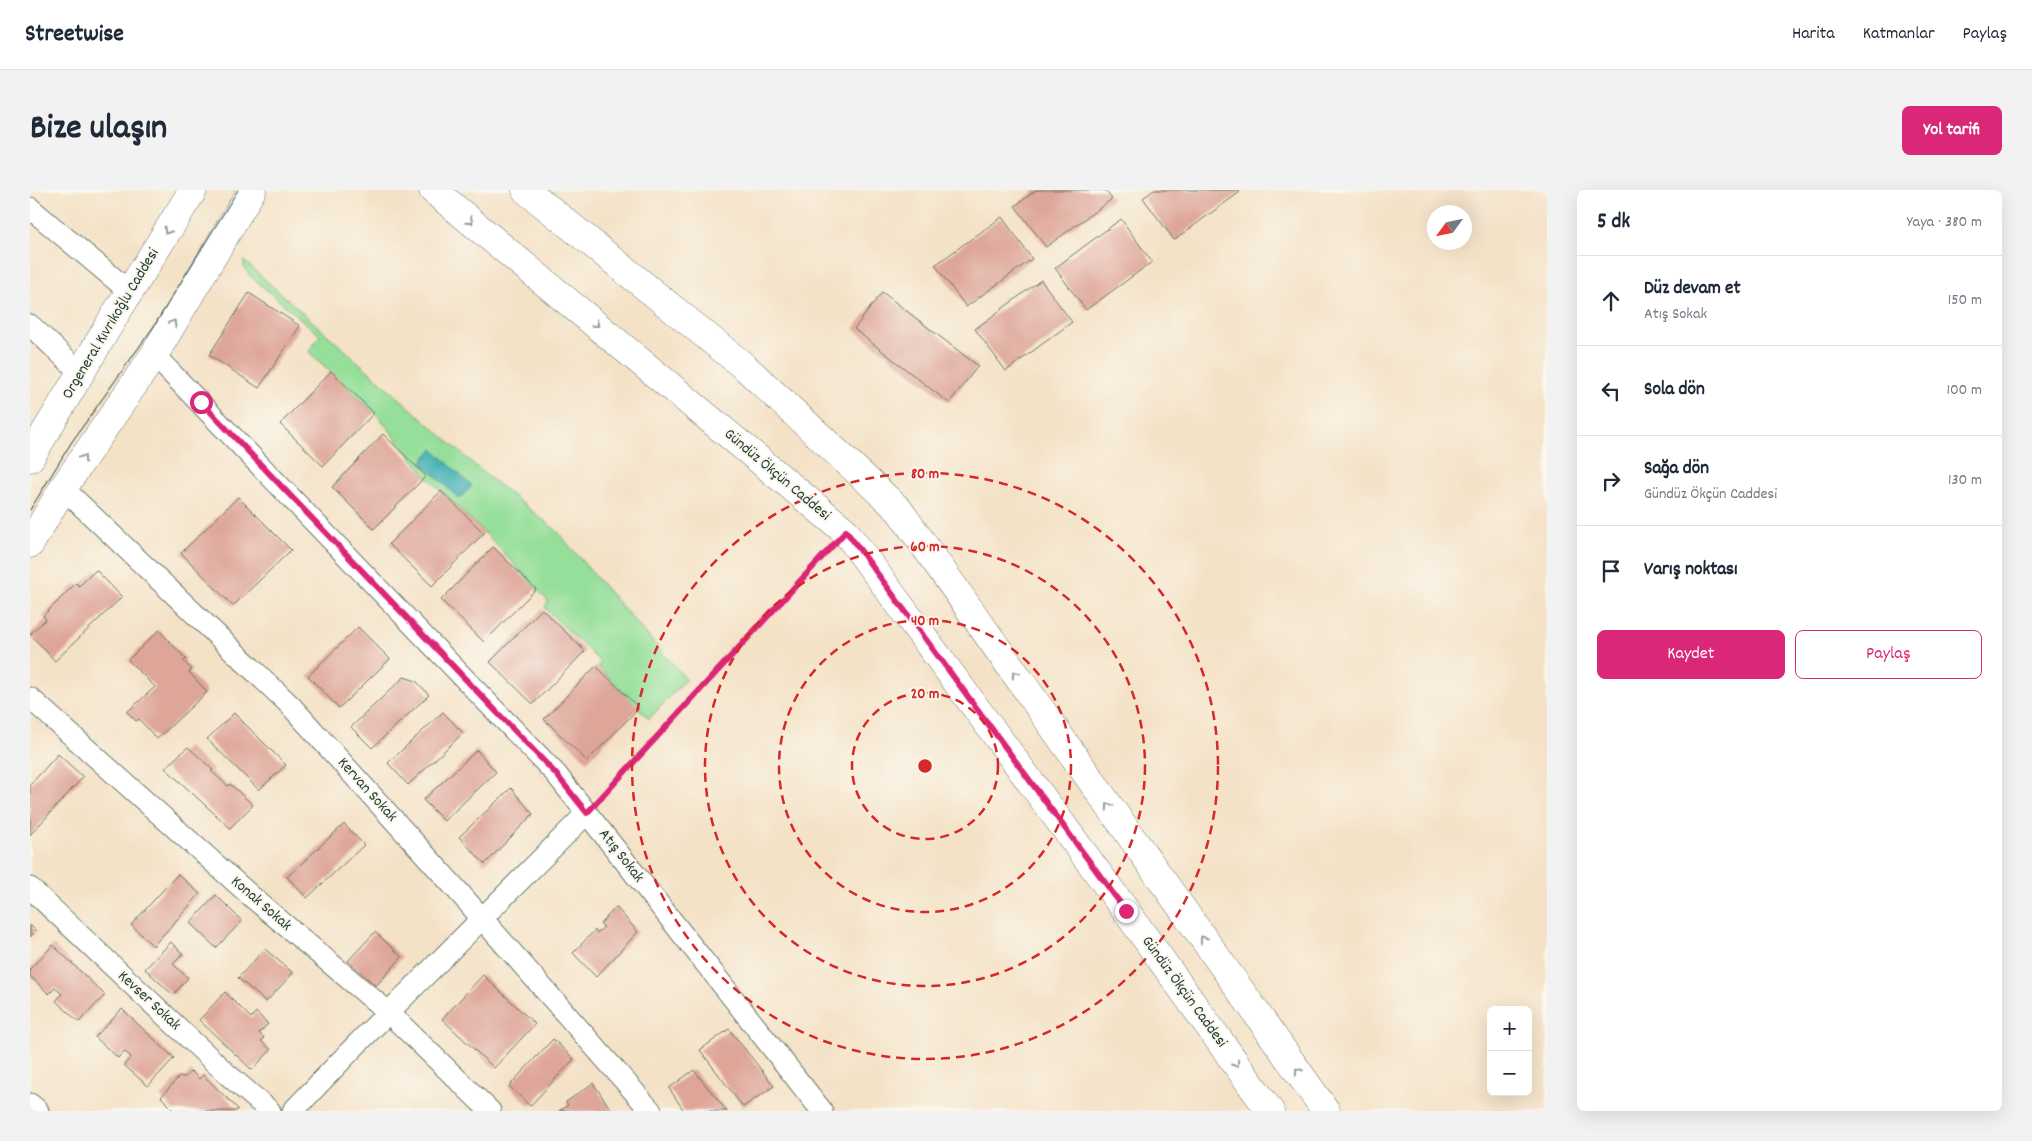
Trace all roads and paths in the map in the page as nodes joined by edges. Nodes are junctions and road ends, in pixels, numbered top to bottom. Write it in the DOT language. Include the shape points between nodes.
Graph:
graph roads {
  1 [pos="193,190"];
  2 [pos="252,190"];
  3 [pos="433,190"];
  4 [pos="526,190"];
  5 [pos="30,208"];
  6 [pos="130,292"];
  7 [pos="30,325"];
  8 [pos="154,355"];
  9 [pos="81,372"];
  10 [pos="30,458"];
  11 [pos="63,488"];
  12 [pos="846,531"];
  13 [pos="30,544"];
  14 [pos="30,698"];
  15 [pos="587,813"];
  16 [pos="30,888"];
  17 [pos="482,919"];
  18 [pos="389,1013"];
  19 [pos="30,1104"];
  20 [pos="38,1111"];
  21 [pos="270,1111"];
  22 [pos="293,1111"];
  23 [pos="490,1111"];
  24 [pos="650,1111"];
  25 [pos="822,1111"];
  26 [pos="1270,1111"];
  27 [pos="1326,1111"];
  1 -- 6 [label="street, Orgeneral Kıvrıkoğlu Caddesi, one-way"];
  8 -- 2 [label="street, one-way"];
  3 -- 12 [label="street, Gündüz Ökçün Caddesi, one-way"];
  27 -- 4 [label="street, one-way" via="899,510 746,368"];
  5 -- 6 [label="street"];
  6 -- 9 [label="street, Orgeneral Kıvrıkoğlu Caddesi"];
  7 -- 9 [label="street"];
  11 -- 8 [label="street, one-way"];
  8 -- 15 [label="street, Atış Sokak" via="556,774"];
  9 -- 10 [label="street, Orgeneral Kıvrıkoğlu Caddesi"];
  11 -- 13 [label="street"];
  11 -- 17 [label="street, Kervan Sokak" via="290,705"];
  12 -- 15 [label="path"];
  12 -- 26 [label="street, Gündüz Ökçün Caddesi, one-way"];
  14 -- 18 [label="street, Konak Sokak" via="252,897"];
  15 -- 17 [label="street"];
  15 -- 25 [label="street, Atış Sokak"];
  16 -- 21 [label="street, Kevser Sokak"];
  17 -- 18 [label="street"];
  17 -- 24 [label="street, Kervan Sokak"];
  18 -- 22 [label="street"];
  18 -- 23 [label="street, Konak Sokak"];
  19 -- 20 [label="street"];
}
